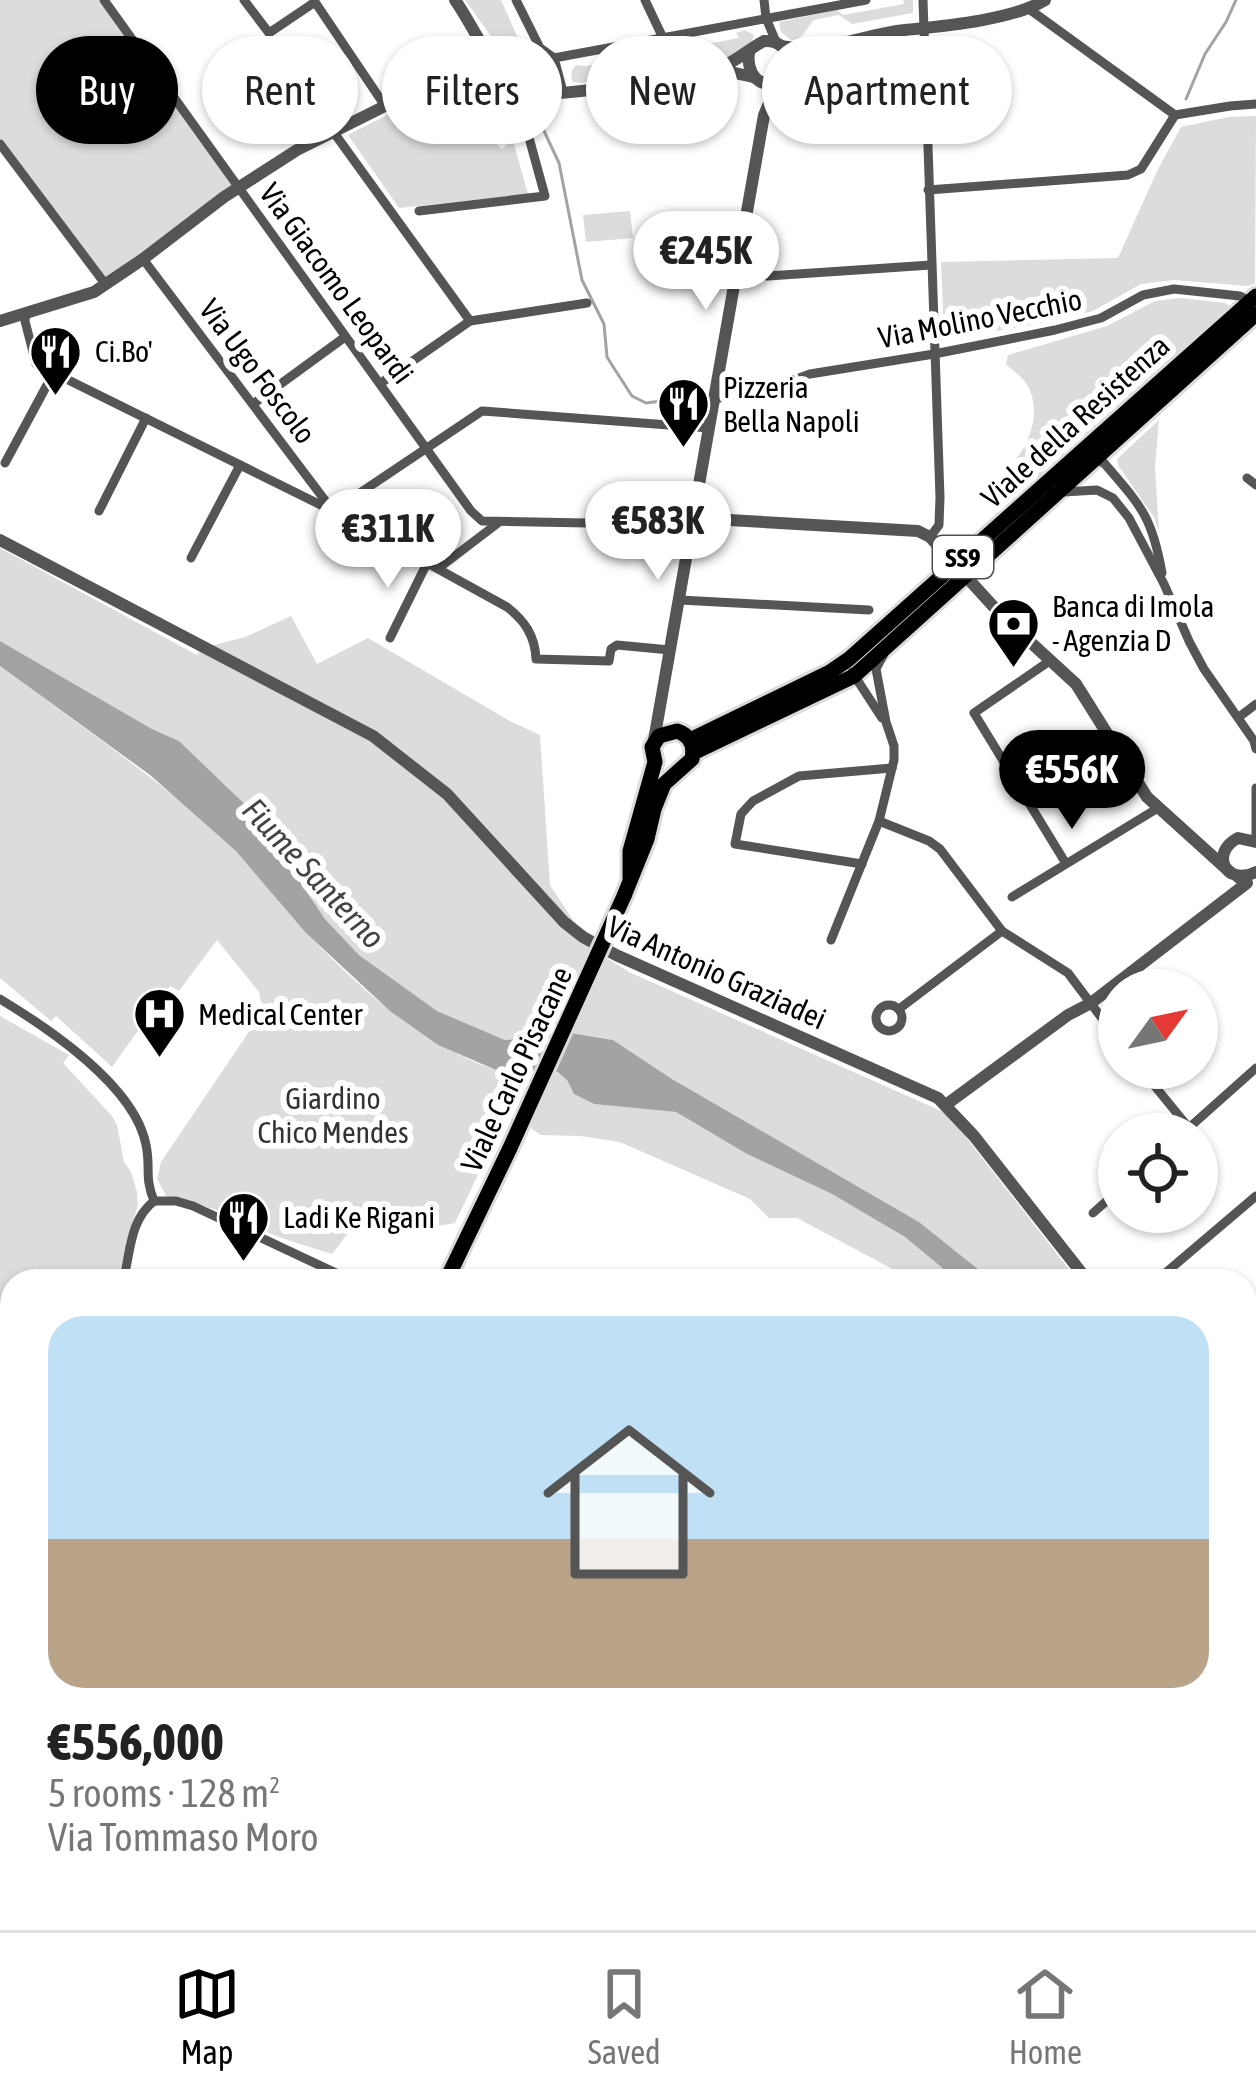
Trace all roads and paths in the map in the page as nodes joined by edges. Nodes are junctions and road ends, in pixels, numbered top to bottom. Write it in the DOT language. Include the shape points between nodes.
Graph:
graph roads {
  1 [pos="104,0"];
  2 [pos="244,0"];
  3 [pos="455,0"];
  4 [pos="516,0"];
  5 [pos="645,0"];
  6 [pos="764,0"];
  7 [pos="866,0"];
  8 [pos="923,0"];
  9 [pos="1045,0"];
  10 [pos="1029,9"];
  11 [pos="760,19"];
  12 [pos="922,29"];
  13 [pos="478,36"];
  14 [pos="534,36"];
  15 [pos="662,36"];
  16 [pos="673,36"];
  17 [pos="772,36"];
  18 [pos="870,36"];
  19 [pos="762,47"];
  20 [pos="754,48"];
  21 [pos="738,57"];
  22 [pos="738,74"];
  23 [pos="756,79"];
  24 [pos="762,80"];
  25 [pos="562,88"];
  26 [pos="586,89"];
  27 [pos="563,92"];
  28 [pos="382,102"];
  29 [pos="1256,104"];
  30 [pos="762,107"];
  31 [pos="1175,115"];
  32 [pos="762,128"];
  33 [pos="0,144"];
  34 [pos="309,144"];
  35 [pos="342,144"];
  36 [pos="530,144"];
  37 [pos="238,188"];
  38 [pos="928,190"];
  39 [pos="419,211"];
  40 [pos="143,259"];
  41 [pos="931,265"];
  42 [pos="738,270"];
  43 [pos="106,285"];
  44 [pos="587,303"];
  45 [pos="1254,304"];
  46 [pos="26,312"];
  47 [pos="0,321"];
  48 [pos="470,322"];
  49 [pos="345,337"];
  50 [pos="934,354"];
  51 [pos="54,373"];
  52 [pos="381,383"];
  53 [pos="714,399"];
  54 [pos="253,404"];
  55 [pos="146,418"];
  56 [pos="709,428"];
  57 [pos="428,448"];
  58 [pos="1092,459"];
  59 [pos="5,463"];
  60 [pos="240,465"];
  61 [pos="1054,493"];
  62 [pos="99,511"];
  63 [pos="333,511"];
  64 [pos="693,521"];
  65 [pos="498,523"];
  66 [pos="931,537"];
  67 [pos="0,540"];
  68 [pos="191,558"];
  69 [pos="427,563"];
  70 [pos="439,568"];
  71 [pos="961,568"];
  72 [pos="1164,584"];
  73 [pos="680,600"];
  74 [pos="869,610"];
  75 [pos="390,638"];
  76 [pos="891,643"];
  77 [pos="670,650"];
  78 [pos="1051,660"];
  79 [pos="855,668"];
  80 [pos="663,692"];
  81 [pos="881,695"];
  82 [pos="1256,704"];
  83 [pos="1239,717"];
  84 [pos="886,722"];
  85 [pos="686,748"];
  86 [pos="1256,748"];
  87 [pos="654,754"];
  88 [pos="892,768"];
  89 [pos="1256,788"];
  90 [pos="1158,808"];
  91 [pos="642,809"];
  92 [pos="1255,812"];
  93 [pos="879,821"];
  94 [pos="1256,838"];
  95 [pos="647,839"];
  96 [pos="1193,839"];
  97 [pos="1233,840"];
  98 [pos="1065,862"];
  99 [pos="862,864"];
  100 [pos="630,878"];
  101 [pos="1246,879"];
  102 [pos="1012,897"];
  103 [pos="1002,931"];
  104 [pos="831,940"];
  105 [pos="1135,969"];
  106 [pos="1098,998"];
  107 [pos="0,999"];
  108 [pos="1091,1003"];
  109 [pos="898,1010"];
  110 [pos="1098,1012"];
  111 [pos="1256,1068"];
  112 [pos="947,1104"];
  113 [pos="1206,1113"];
  114 [pos="1256,1196"];
  115 [pos="154,1201"];
  116 [pos="1098,1209"];
  117 [pos="1093,1213"];
  118 [pos="126,1269"];
  119 [pos="327,1269"];
  120 [pos="452,1269"];
  121 [pos="1078,1269"];
  122 [pos="1170,1269"];
  1 -- 37 [label="street, Via Giacomo Leopardi"];
  2 -- 28 [label="street" via="269,33 315,2"];
  3 -- 13 [label="street"];
  4 -- 14 [label="street"];
  5 -- 15 [label="street"];
  6 -- 11 [label="street"];
  7 -- 11 [label="street"];
  8 -- 12 [label="street"];
  9 -- 10 [label="street"];
  10 -- 12 [label="street"];
  10 -- 31 [label="street"];
  11 -- 16 [label="street"];
  11 -- 17 [label="street"];
  11 -- 20 [label="street"];
  12 -- 18 [label="street"];
  12 -- 38 [label="street"];
  19 -- 20 [label="street"];
  20 -- 21 [label="street"];
  20 -- 23 [label="street" via="747,65"];
  22 -- 23 [label="street"];
  23 -- 24 [label="street"];
  23 -- 30 [label="street, Viale Carlo Pisacane"];
  25 -- 27 [label="street"];
  26 -- 27 [label="street"];
  29 -- 31 [label="street"];
  31 -- 38 [label="street" via="1141,170 1128,176"];
  32 -- 42 [label="street, Viale Carlo Pisacane"];
  33 -- 43 [label="street"];
  34 -- 37 [label="street"];
  35 -- 48 [label="street"];
  36 -- 39 [label="street" via="544,196"];
  37 -- 40 [label="street"];
  37 -- 49 [label="street, Via Giacomo Leopardi"];
  38 -- 41 [label="street"];
  40 -- 43 [label="street"];
  40 -- 54 [label="street, Via Ugo Foscolo"];
  41 -- 42 [label="street" via="768,276"];
  41 -- 50 [label="street"];
  42 -- 53 [label="street, Viale Carlo Pisacane"];
  43 -- 46 [label="street"];
  44 -- 48 [label="street"];
  45 -- 50 [label="street, Via Molino Vecchio" via="1174,289 1101,318"];
  45 -- 58 [label="main road, Viale della Resistenza / SS9"];
  45 -- 58 [label="main road, Viale della Resistenza / SS9"];
  46 -- 47 [label="street"];
  46 -- 51 [label="street" via="36,364"];
  48 -- 52 [label="street"];
  49 -- 52 [label="street, Via Giacomo Leopardi"];
  49 -- 54 [label="street"];
  50 -- 53 [label="street, Via Molino Vecchio"];
  50 -- 66 [label="street" via="940,497"];
  51 -- 55 [label="street"];
  51 -- 59 [label="street"];
  52 -- 57 [label="street, Via Giacomo Leopardi"];
  53 -- 56 [label="street, Viale Carlo Pisacane"];
  54 -- 63 [label="street, Via Ugo Foscolo"];
  55 -- 60 [label="street"];
  55 -- 62 [label="street"];
  56 -- 57 [label="street" via="482,411"];
  56 -- 64 [label="street, Viale Carlo Pisacane"];
  57 -- 63 [label="street"];
  57 -- 65 [label="street, Via Giacomo Leopardi" via="472,511"];
  58 -- 61 [label="main road, Viale della Resistenza / SS9"];
  58 -- 71 [label="main road, Viale della Resistenza / SS9"];
  58 -- 72 [label="street" via="1147,516"];
  60 -- 63 [label="street"];
  60 -- 68 [label="street"];
  61 -- 71 [label="main road, Viale della Resistenza / SS9"];
  61 -- 72 [label="street" via="1097,490 1113,498"];
  63 -- 69 [label="street"];
  64 -- 65 [label="street"];
  64 -- 66 [label="street"];
  64 -- 73 [label="street, Viale Carlo Pisacane"];
  65 -- 70 [label="street"];
  66 -- 71 [label="street"];
  67 -- 112 [label="street, Via Antonio Graziadei" via="373,736 447,794 584,937"];
  69 -- 70 [label="street"];
  69 -- 75 [label="street"];
  70 -- 77 [label="street" via="521,618 536,659 609,661 617,645"];
  71 -- 76 [label="main road, Viale della Resistenza / SS9"];
  71 -- 78 [label="street"];
  71 -- 79 [label="main road, Viale della Resistenza / SS9"];
  72 -- 83 [label="street" via="1204,669"];
  73 -- 74 [label="street"];
  73 -- 77 [label="street, Viale Carlo Pisacane"];
  76 -- 79 [label="main road, Viale della Resistenza / SS9"];
  76 -- 81 [label="street" via="876,669"];
  77 -- 80 [label="street, Viale Carlo Pisacane"];
  78 -- 90 [label="street" via="1086,698"];
  78 -- 98 [label="street" via="974,713"];
  79 -- 81 [label="street"];
  79 -- 84 [label="street"];
  79 -- 85 [label="main road, Viale della Resistenza / SS9"];
  80 -- 85 [label="street, Viale Carlo Pisacane"];
  80 -- 87 [label="street, Viale Carlo Pisacane"];
  81 -- 84 [label="street"];
  82 -- 83 [label="street"];
  83 -- 86 [label="street"];
  84 -- 88 [label="street"];
  85 -- 87 [label="main road" via="664,732"];
  85 -- 87 [label="main road" via="671,772"];
  85 -- 95 [label="main road, Viale Carlo Pisacane" via="664,784"];
  87 -- 91 [label="main road, Viale Carlo Pisacane"];
  88 -- 93 [label="street"];
  88 -- 99 [label="street" via="799,776 741,814 735,844"];
  89 -- 92 [label="street"];
  90 -- 96 [label="street"];
  90 -- 98 [label="street"];
  91 -- 95 [label="main road" via="639,832"];
  91 -- 100 [label="main road, Viale Carlo Pisacane"];
  92 -- 94 [label="street"];
  92 -- 97 [label="street"];
  93 -- 99 [label="street"];
  93 -- 103 [label="street" via="940,849"];
  94 -- 97 [label="street"];
  95 -- 100 [label="main road, Viale Carlo Pisacane"];
  96 -- 97 [label="street" via="1216,847"];
  96 -- 101 [label="street"];
  97 -- 101 [label="street" via="1223,862"];
  98 -- 102 [label="street"];
  99 -- 104 [label="street"];
  100 -- 120 [label="main road, Viale Carlo Pisacane, bridge"];
  101 -- 105 [label="street"];
  103 -- 108 [label="street" via="1063,968"];
  103 -- 109 [label="street"];
  106 -- 108 [label="street"];
  107 -- 115 [label="street" via="79,1054 128,1109 147,1146"];
  108 -- 110 [label="street"];
  108 -- 112 [label="street"];
  111 -- 113 [label="street"];
  112 -- 121 [label="street, Via Antonio Graziadei"];
  114 -- 122 [label="street"];
  115 -- 118 [label="street" via="137,1220"];
  115 -- 119 [label="street" via="193,1207"];
  116 -- 117 [label="street"];
}
